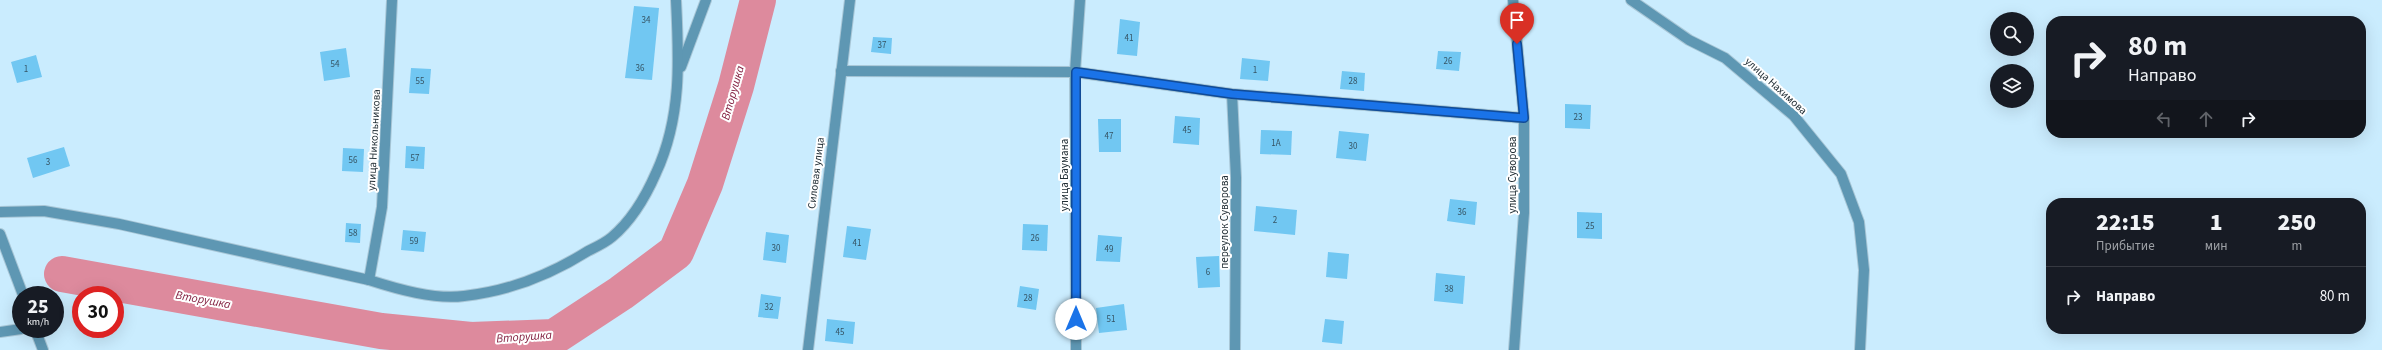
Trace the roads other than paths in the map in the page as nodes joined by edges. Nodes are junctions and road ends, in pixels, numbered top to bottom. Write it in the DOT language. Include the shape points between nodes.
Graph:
graph roads {
  1 [pos="392,0"];
  2 [pos="676,0"];
  3 [pos="706,0"];
  4 [pos="850,0"];
  5 [pos="1080,0"];
  6 [pos="1513,0"];
  7 [pos="1631,0"];
  8 [pos="679,71"];
  9 [pos="841,71"];
  10 [pos="1076,72"];
  11 [pos="1232,94"];
  12 [pos="1524,118"];
  13 [pos="0,212"];
  14 [pos="0,234"];
  15 [pos="370,280"];
  16 [pos="20,286"];
  17 [pos="12,330"];
  18 [pos="0,332"];
  19 [pos="38,338"];
  20 [pos="43,350"];
  21 [pos="808,350"];
  22 [pos="1076,350"];
  23 [pos="1235,350"];
  24 [pos="1514,350"];
  25 [pos="1860,350"];
  1 -- 15 [label="street, улица Никольникова" via="382,207"];
  2 -- 8 [label="street"];
  3 -- 8 [label="street"];
  4 -- 9 [label="street, Силовая улица"];
  5 -- 10 [label="street, улица Баумана"];
  6 -- 12 [label="street, улица Суворова"];
  7 -- 25 [label="street, улица Нахимова" via="1689,40 1724,58 1794,116 1842,174 1859,222 1864,270"];
  8 -- 15 [label="street" via="673,122 657,172 637,209 612,237 559,269 524,284 463,296 406,292"];
  9 -- 10 [label="street"];
  9 -- 21 [label="street, Силовая улица"];
  10 -- 11 [label="street"];
  10 -- 22 [label="street, улица Баумана"];
  11 -- 12 [label="street"];
  11 -- 23 [label="street, переулок Суворова" via="1236,178"];
  12 -- 24 [label="street, улица Суворова" via="1524,213"];
  13 -- 15 [label="street" via="44,212 119,224"];
  14 -- 16 [label="street"];
  17 -- 18 [label="street"];
  19 -- 20 [label="street"];
}
